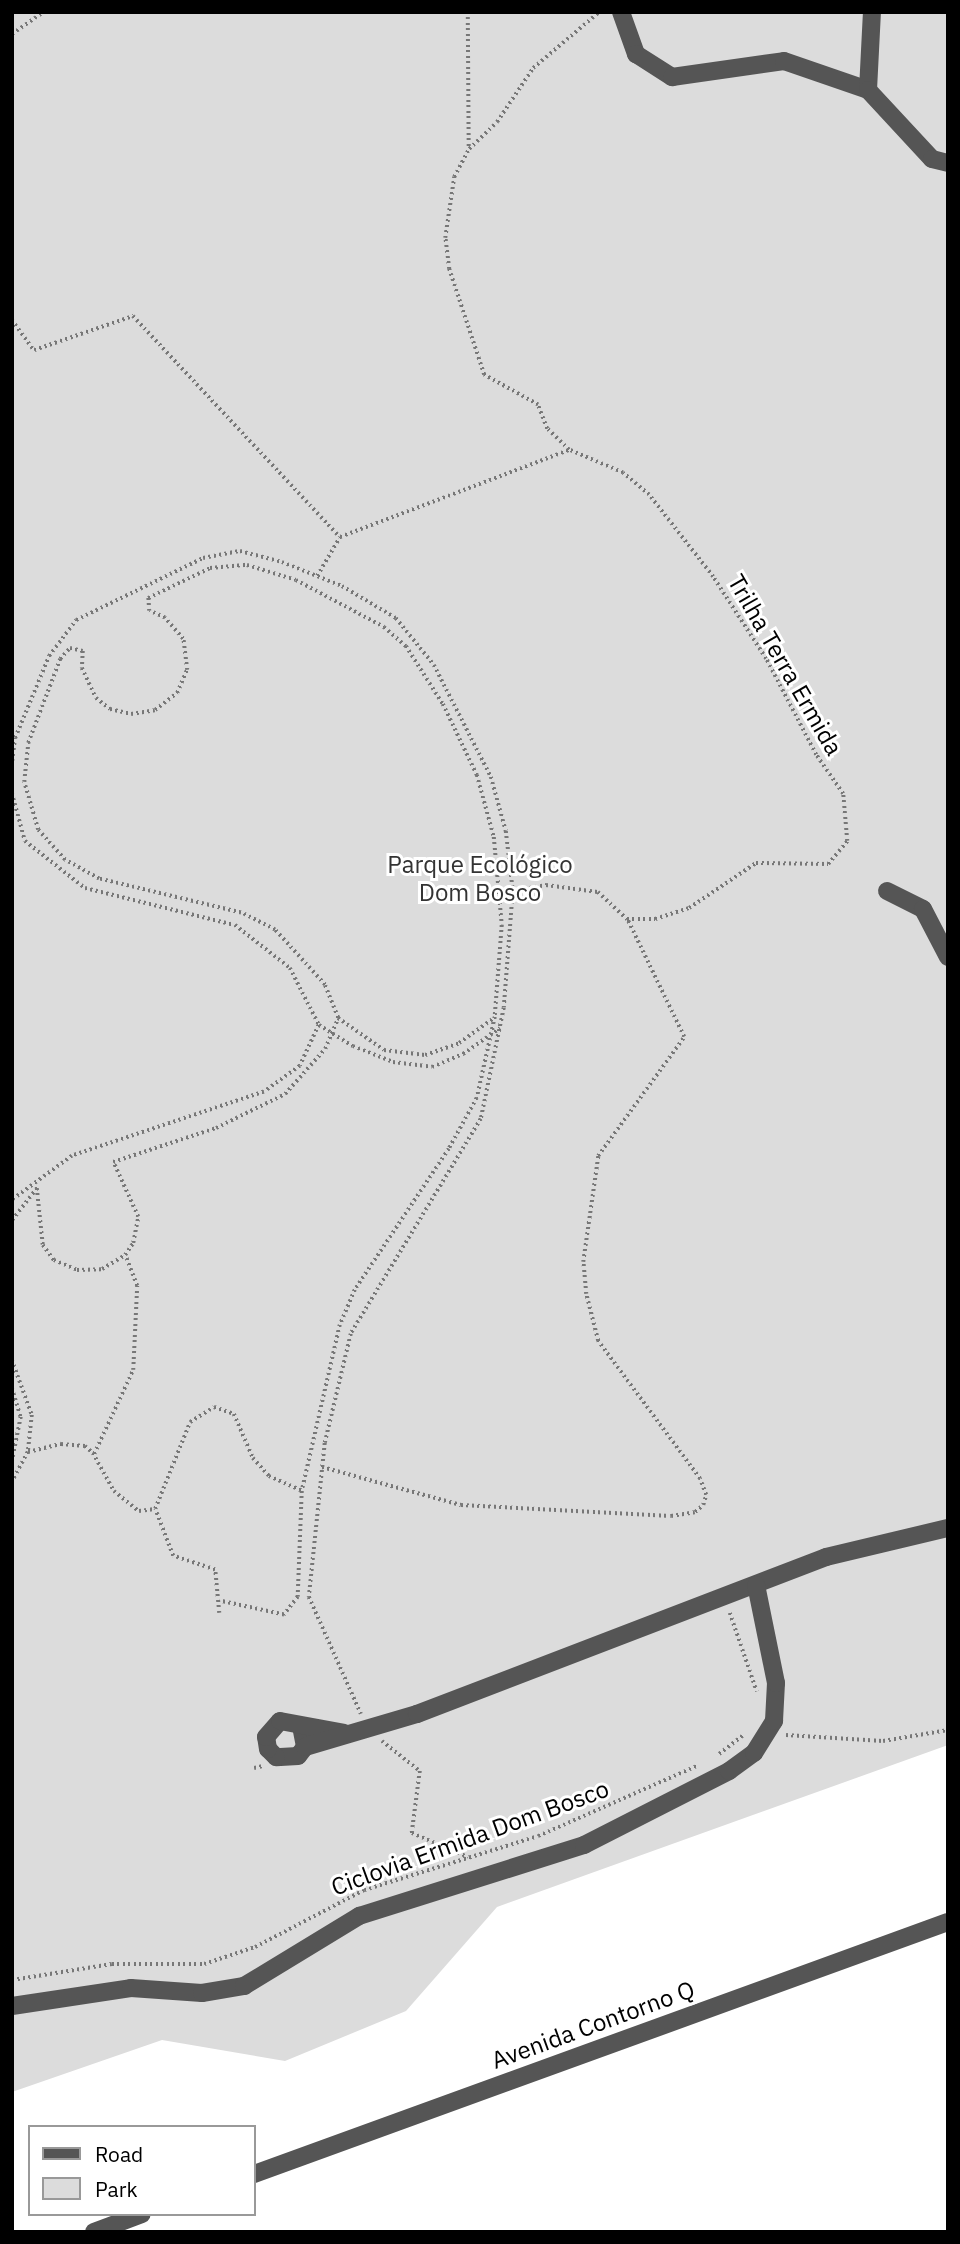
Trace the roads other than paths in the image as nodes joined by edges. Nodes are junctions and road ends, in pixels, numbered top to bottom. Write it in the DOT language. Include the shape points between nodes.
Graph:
graph roads {
  1 [pos="621,12"];
  2 [pos="872,12"];
  3 [pos="868,89"];
  4 [pos="948,163"];
  5 [pos="887,891"];
  6 [pos="948,957"];
  7 [pos="948,1528"];
  8 [pos="756,1585"];
  9 [pos="301,1726"];
  10 [pos="362,1733"];
  11 [pos="305,1747"];
  12 [pos="948,1922"];
  13 [pos="12,2006"];
  14 [pos="256,2173"];
  15 [pos="137,2216"];
  16 [pos="94,2232"];
  1 -- 3 [label="street" via="636,54 672,77 784,61"];
  2 -- 3 [label="street"];
  3 -- 4 [label="street" via="932,159"];
  5 -- 6 [label="street" via="923,909"];
  7 -- 8 [label="street" via="826,1557"];
  8 -- 10 [label="street"];
  8 -- 13 [label="street" via="776,1683 762,1730 729,1772 584,1845 359,1916 244,1986 202,1993 131,1988"];
  9 -- 10 [label="street"];
  9 -- 11 [label="street"];
  9 -- 11 [label="street" via="280,1721 266,1737 268,1749 287,1759"];
  10 -- 11 [label="street"];
  12 -- 14 [label="street, Avenida Contorno Q"];
  15 -- 16 [label="street"];
}
